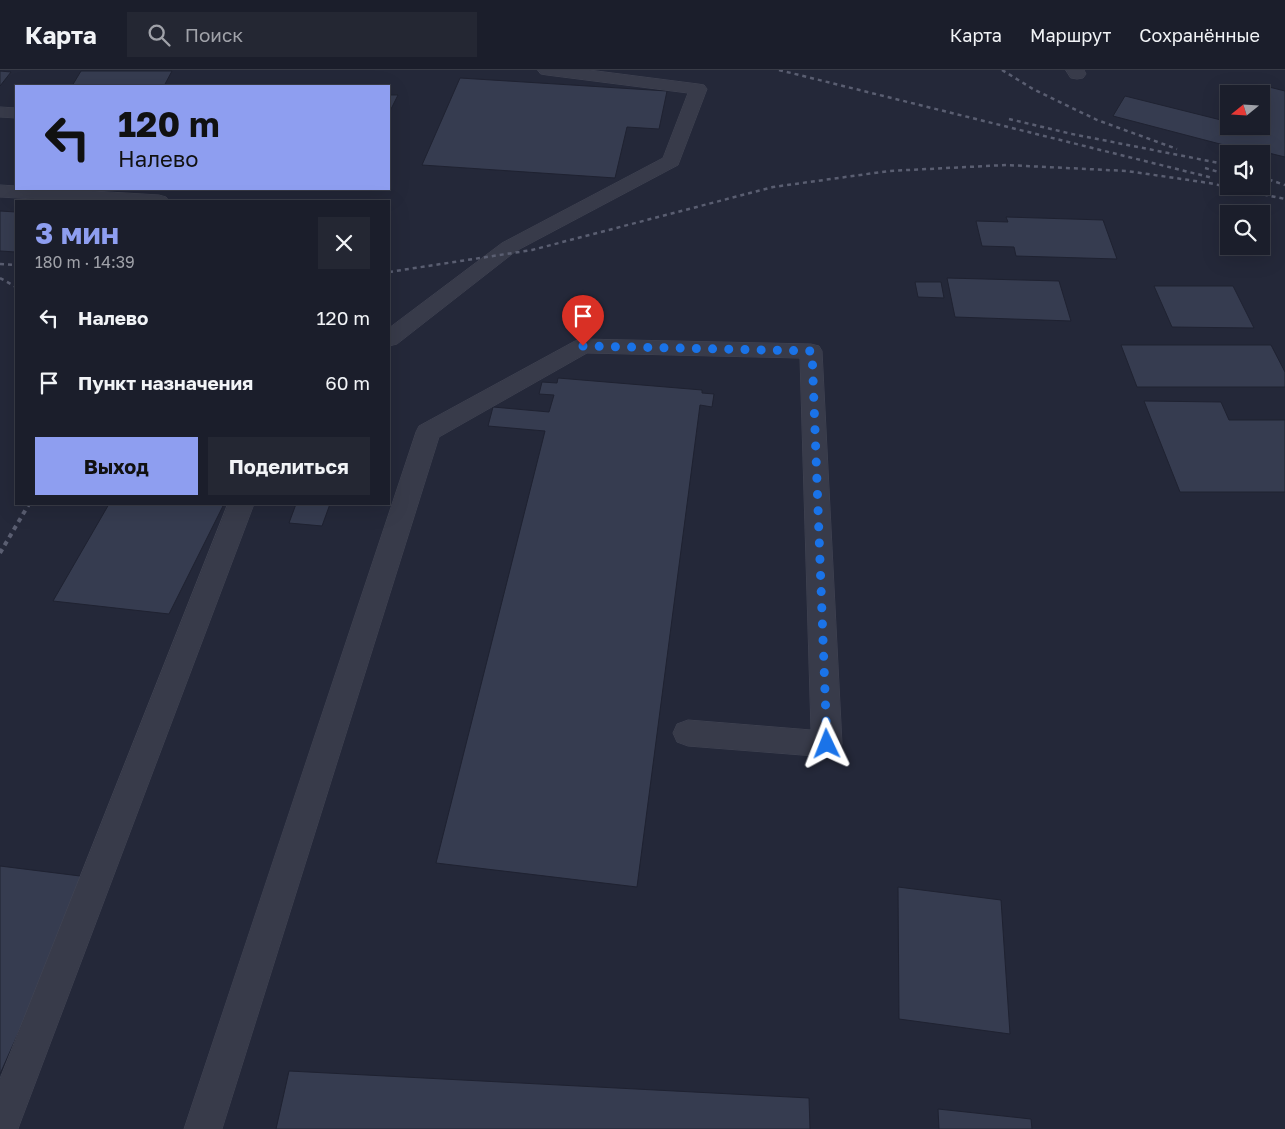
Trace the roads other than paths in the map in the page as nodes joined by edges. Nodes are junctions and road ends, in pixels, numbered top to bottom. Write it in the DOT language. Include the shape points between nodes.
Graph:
graph roads {
  1 [pos="547,70"];
  2 [pos="0,112"];
  3 [pos="15,113"];
  4 [pos="0,191"];
  5 [pos="143,200"];
  6 [pos="390,337"];
  7 [pos="241,505"];
  8 [pos="688,733"];
  9 [pos="0,1126"];
  10 [pos="202,1129"];
  1 -- 6 [label="lane" via="698,89 671,161 510,247"];
  2 -- 3 [label="lane"];
  4 -- 5 [label="lane"];
  7 -- 9 [label="lane"];
  8 -- 10 [label="lane" via="827,744 812,351 583,346 428,432"];
}
